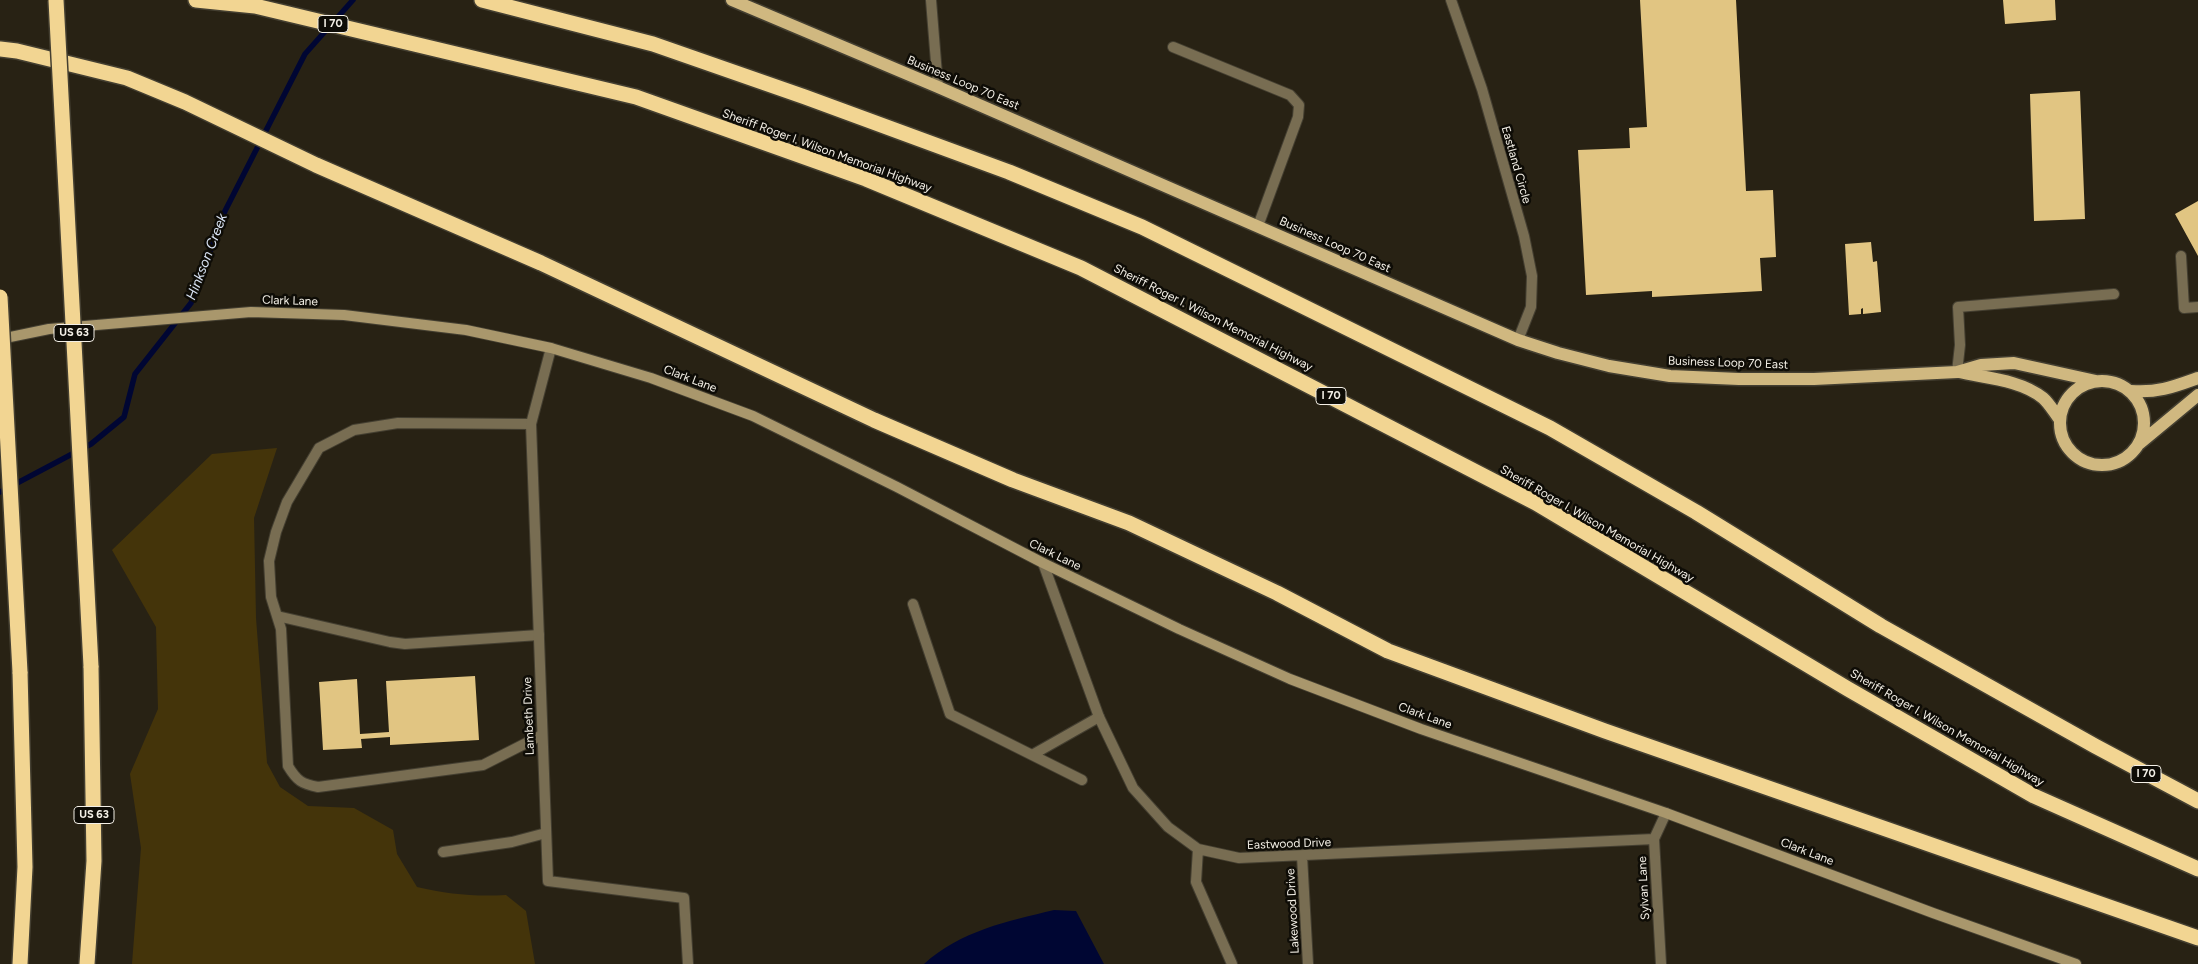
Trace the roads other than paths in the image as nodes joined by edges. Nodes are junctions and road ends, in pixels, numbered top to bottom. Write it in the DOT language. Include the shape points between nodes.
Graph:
graph roads {
  1 [pos="56,0"];
  2 [pos="196,0"];
  3 [pos="482,0"];
  4 [pos="732,0"];
  5 [pos="932,0"];
  6 [pos="1451,0"];
  7 [pos="1173,47"];
  8 [pos="0,49"];
  9 [pos="938,87"];
  10 [pos="1258,226"];
  11 [pos="2181,256"];
  12 [pos="2114,294"];
  13 [pos="0,297"];
  14 [pos="2198,307"];
  15 [pos="0,339"];
  16 [pos="1518,340"];
  17 [pos="551,348"];
  18 [pos="1957,372"];
  19 [pos="2198,378"];
  20 [pos="2096,381"];
  21 [pos="2131,391"];
  22 [pos="2198,395"];
  23 [pos="2060,420"];
  24 [pos="531,424"];
  25 [pos="2139,444"];
  26 [pos="1042,563"];
  27 [pos="912,604"];
  28 [pos="277,616"];
  29 [pos="538,635"];
  30 [pos="1099,717"];
  31 [pos="542,735"];
  32 [pos="1032,755"];
  33 [pos="1082,780"];
  34 [pos="2198,800"];
  35 [pos="1666,812"];
  36 [pos="546,833"];
  37 [pos="1654,839"];
  38 [pos="1198,849"];
  39 [pos="443,852"];
  40 [pos="1302,856"];
  41 [pos="2198,869"];
  42 [pos="2198,938"];
  43 [pos="20,964"];
  44 [pos="87,964"];
  45 [pos="688,964"];
  46 [pos="1232,964"];
  47 [pos="1308,964"];
  48 [pos="1661,964"];
  49 [pos="2076,964"];
  1 -- 44 [label="highway, US 63, bridge" via="91,666 94,861"];
  2 -- 41 [label="highway, Sheriff Roger I. Wilson Memorial Highway / I 70" via="255,6 636,98 866,179 1081,268 1536,502 2034,796"];
  3 -- 34 [label="highway, I 70" via="653,44 1009,172 1142,228 1550,428 1696,512 1881,626"];
  4 -- 9 [label="main road, Business Loop 70 East"];
  5 -- 9 [label="street"];
  6 -- 16 [label="street, Eastland Circle" via="1482,89 1524,236 1532,276 1531,307"];
  7 -- 10 [label="street" via="1290,95 1299,105 1298,117"];
  8 -- 42 [label="highway" via="127,78 185,102 316,165 541,263 883,423 1013,480 1129,523 1277,593 1388,651 1605,731"];
  9 -- 10 [label="main road, Business Loop 70 East"];
  10 -- 16 [label="main road, Business Loop 70 East"];
  11 -- 14 [label="street" via="2184,308"];
  12 -- 18 [label="street" via="1958,307 1960,345"];
  13 -- 43 [label="highway, bridge" via="20,672 25,867"];
  15 -- 17 [label="street, Clark Lane" via="49,329 251,312 344,315 413,323 466,330"];
  16 -- 18 [label="main road, Business Loop 70 East" via="1609,366 1670,376 1814,379"];
  17 -- 24 [label="street, Lambeth Drive"];
  17 -- 26 [label="street, Clark Lane" via="651,378 752,416"];
  18 -- 20 [label="main road, Business Loop 70 East" via="1981,365 2014,363"];
  18 -- 23 [label="main road, Business Loop 70 East" via="2022,386 2035,392 2045,399"];
  19 -- 21 [label="main road" via="2167,390"];
  20 -- 21 [label="main road" via="2114,382"];
  20 -- 23 [label="main road" via="2078,388 2065,402"];
  21 -- 25 [label="main road" via="2142,407 2145,425"];
  22 -- 25 [label="main road"];
  23 -- 25 [label="main road" via="2063,438 2073,454 2090,463 2109,464 2126,457"];
  24 -- 28 [label="street" via="398,422 354,430 319,448 287,502 276,532 269,560 271,596"];
  24 -- 29 [label="street, Lambeth Drive"];
  26 -- 30 [label="street, Eastwood Drive"];
  26 -- 35 [label="street, Clark Lane" via="1290,679 1421,729"];
  27 -- 32 [label="street" via="950,714"];
  28 -- 29 [label="street" via="404,644"];
  28 -- 31 [label="street" via="281,629 288,766 295,778 305,784 318,787 483,765"];
  29 -- 31 [label="street, Lambeth Drive"];
  30 -- 32 [label="street"];
  30 -- 38 [label="street, Eastwood Drive" via="1133,788 1168,827"];
  31 -- 36 [label="street, Lambeth Drive"];
  32 -- 33 [label="street"];
  35 -- 37 [label="street, Sylvan Lane"];
  35 -- 49 [label="street, Clark Lane"];
  36 -- 39 [label="street" via="512,842"];
  36 -- 45 [label="street, Lambeth Drive" via="548,881 684,898"];
  37 -- 40 [label="street, Eastwood Drive"];
  37 -- 48 [label="street, Sylvan Lane"];
  38 -- 40 [label="street, Eastwood Drive" via="1239,858"];
  38 -- 46 [label="street" via="1196,882"];
  40 -- 47 [label="street, Lakewood Drive"];
}
